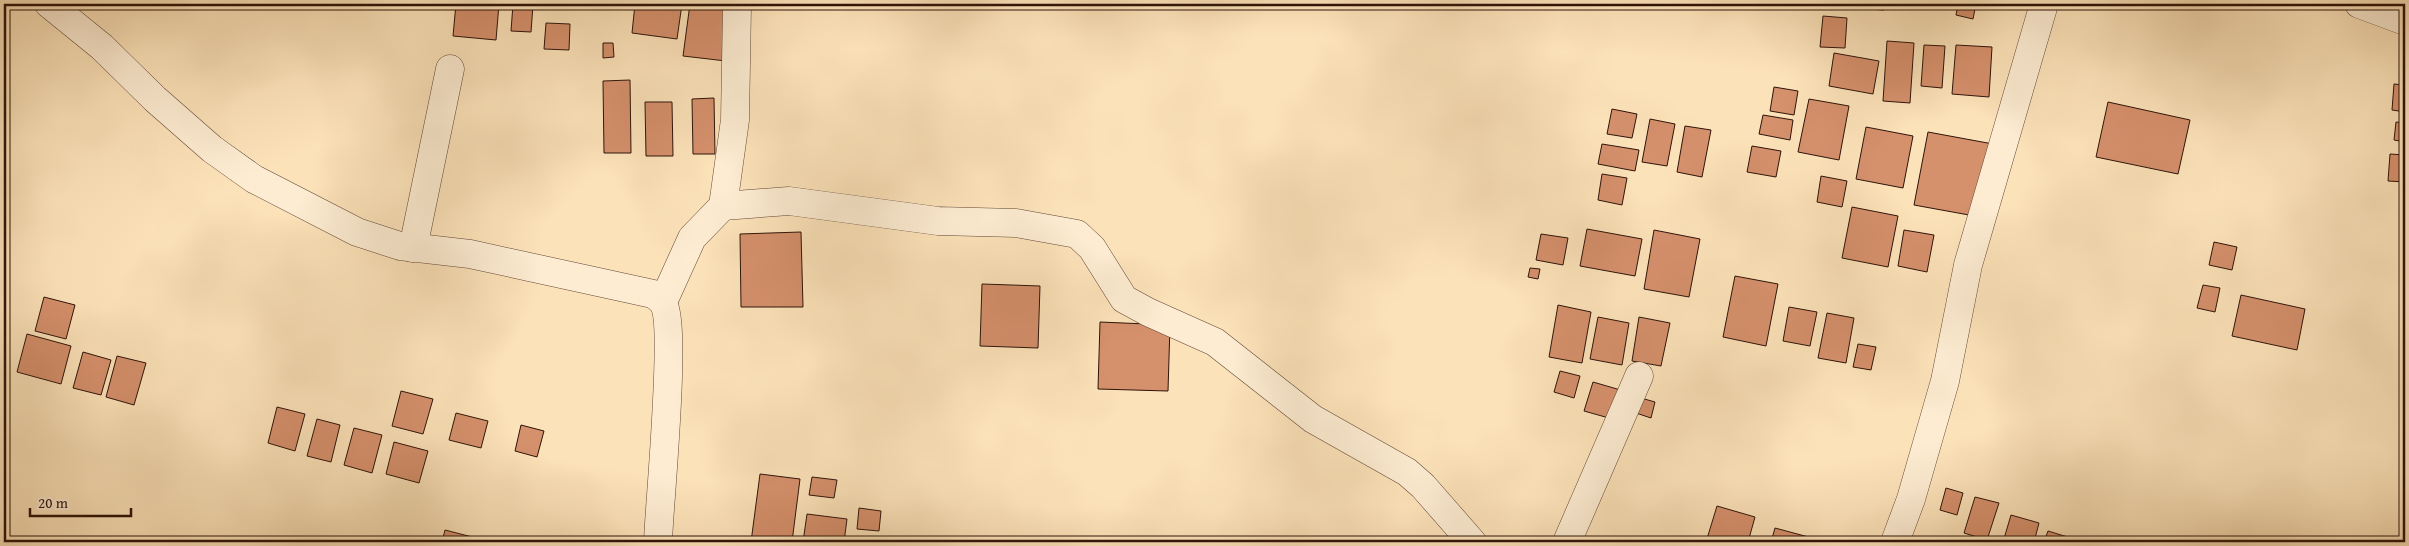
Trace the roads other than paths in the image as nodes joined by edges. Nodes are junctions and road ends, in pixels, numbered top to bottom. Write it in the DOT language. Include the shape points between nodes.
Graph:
graph roads {
  1 [pos="49,4"];
  2 [pos="2044,4"];
  3 [pos="2358,4"];
  4 [pos="738,7"];
  5 [pos="2405,21"];
  6 [pos="450,68"];
  7 [pos="723,206"];
  8 [pos="413,248"];
  9 [pos="663,302"];
  10 [pos="1639,376"];
  11 [pos="658,542"];
  12 [pos="1472,542"];
  13 [pos="1567,542"];
  14 [pos="1895,542"];
  1 -- 8 [label="street" via="102,47 212,149 254,179 357,232"];
  2 -- 14 [label="street" via="1968,265 1945,381 1911,500"];
  3 -- 5 [label="street"];
  4 -- 7 [label="street" via="735,120"];
  6 -- 8 [label="street"];
  7 -- 9 [label="street" via="692,238"];
  7 -- 12 [label="street" via="789,201 938,221 1016,223 1076,234 1092,248 1124,299 1215,342 1313,419 1407,472"];
  8 -- 9 [label="street" via="470,254 653,294"];
  9 -- 11 [label="street" via="667,317 668,395"];
  10 -- 13 [label="street"];
}
